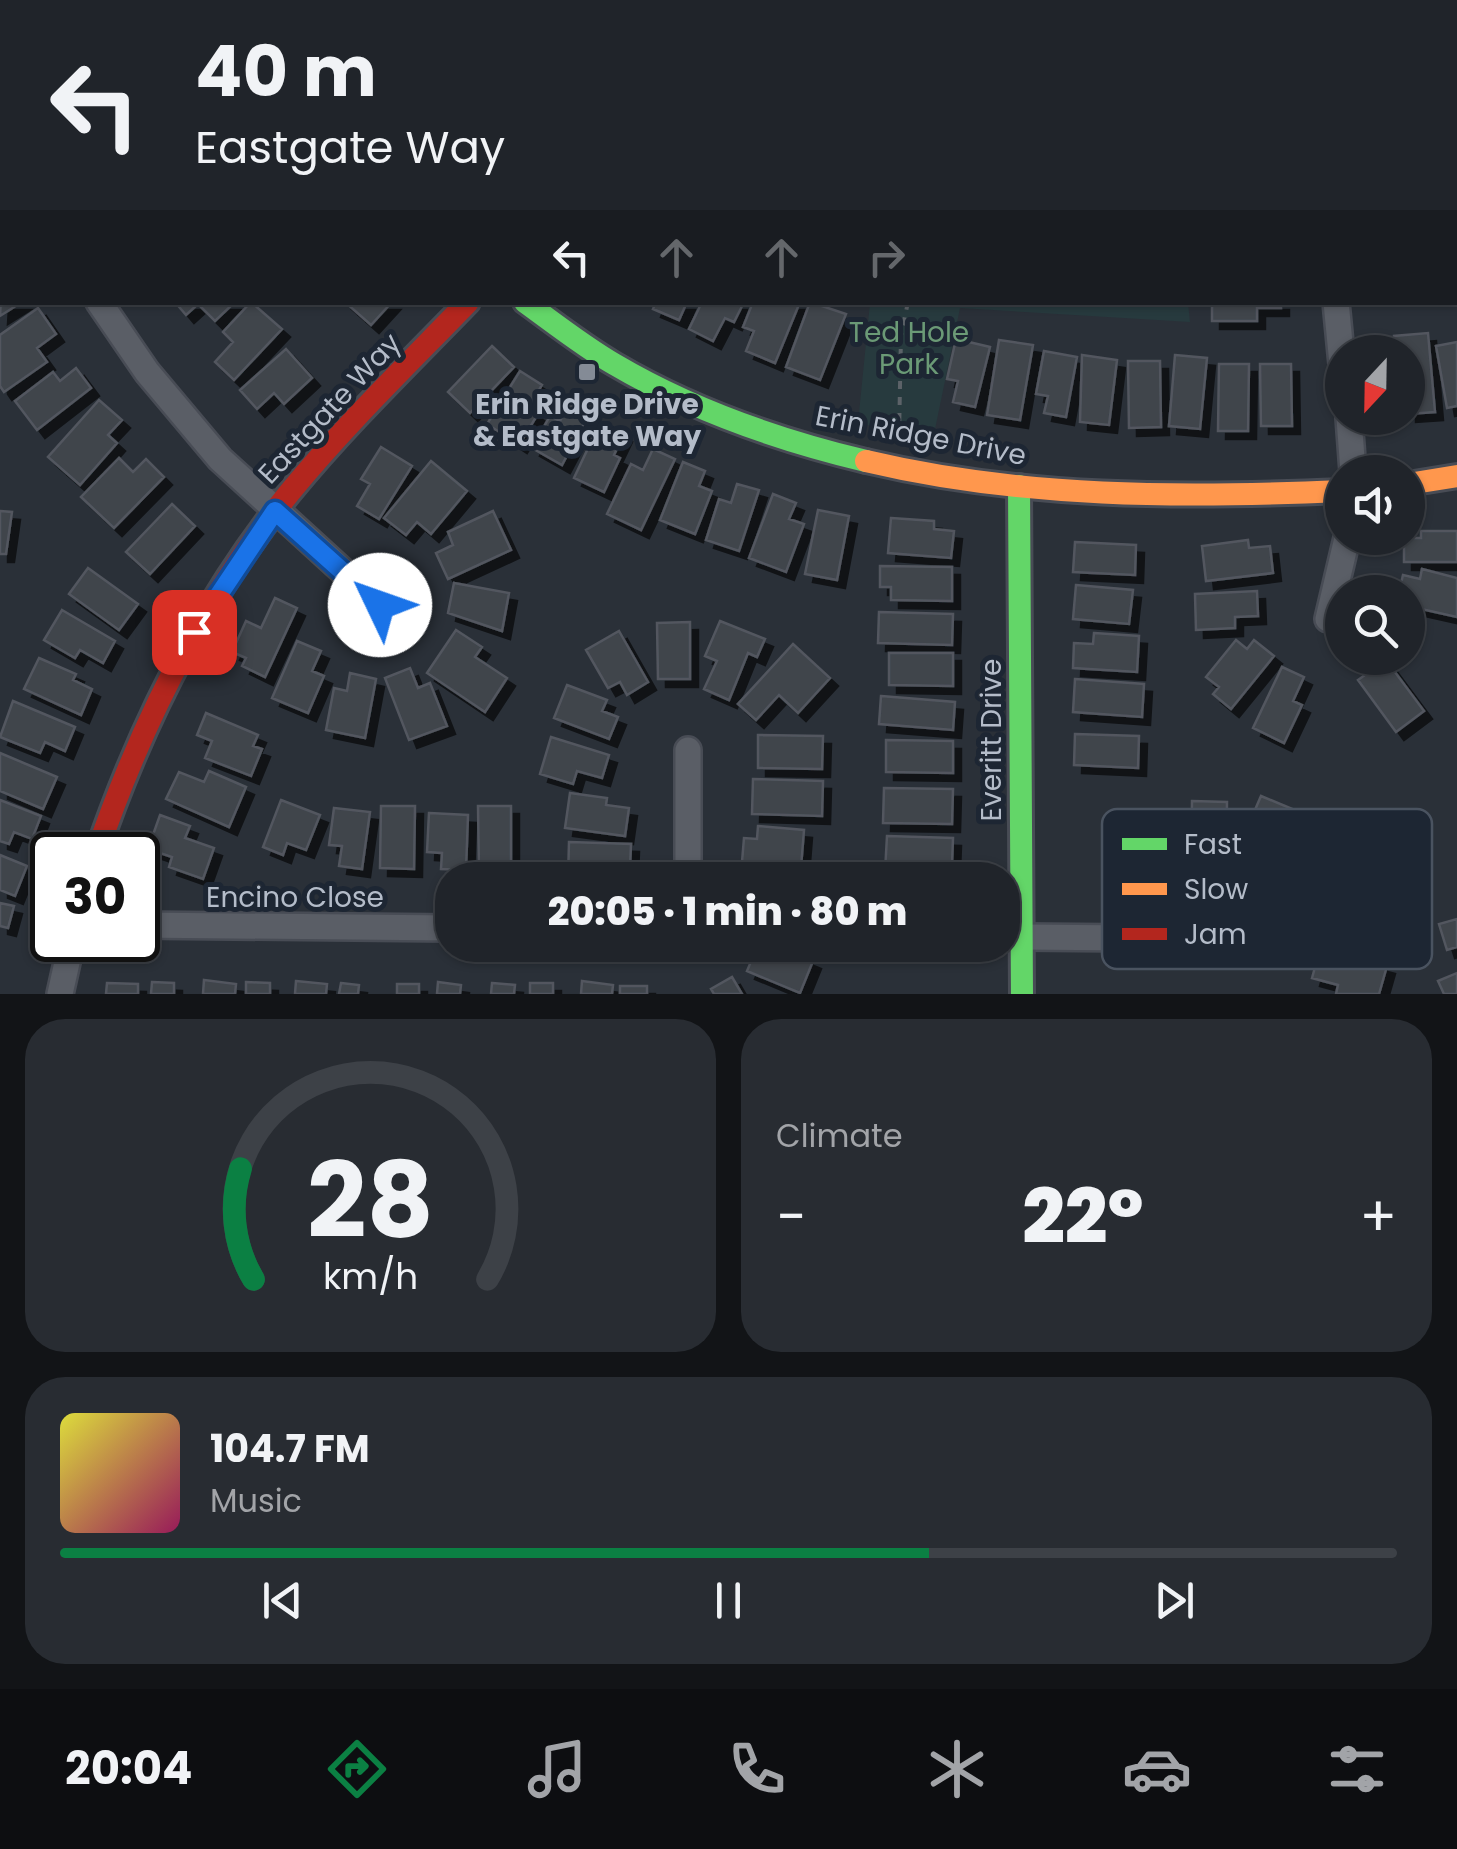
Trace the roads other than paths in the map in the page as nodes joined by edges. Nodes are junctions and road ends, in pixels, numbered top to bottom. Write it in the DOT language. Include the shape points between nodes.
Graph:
graph roads {
  1 [pos="101,305"];
  2 [pos="465,305"];
  3 [pos="529,305"];
  4 [pos="1336,305"];
  5 [pos="1339,335"];
  6 [pos="1457,476"];
  7 [pos="1425,481"];
  8 [pos="1019,486"];
  9 [pos="1325,492"];
  10 [pos="275,511"];
  11 [pos="380,605"];
  12 [pos="688,750"];
  13 [pos="104,832"];
  14 [pos="688,862"];
  15 [pos="160,925"];
  16 [pos="435,928"];
  17 [pos="1022,937"];
  18 [pos="1102,938"];
  19 [pos="67,962"];
  20 [pos="60,994"];
  21 [pos="1022,994"];
  1 -- 10 [label="street" via="187,422"];
  2 -- 10 [label="street, Eastgate Way"];
  3 -- 8 [label="street, Erin Ridge Drive" via="608,364 684,404 832,453"];
  4 -- 5 [label="street"];
  6 -- 7 [label="street"];
  8 -- 9 [label="street, Erin Ridge Drive" via="1183,496"];
  8 -- 17 [label="street, Everitt Drive"];
  10 -- 11 [label="street, Eastgate Way"];
  10 -- 13 [label="street, Eastgate Way" via="167,682"];
  12 -- 14 [label="street"];
  15 -- 16 [label="street, Encino Close"];
  17 -- 18 [label="street"];
  17 -- 21 [label="street, Everitt Drive"];
  19 -- 20 [label="street"];
}
